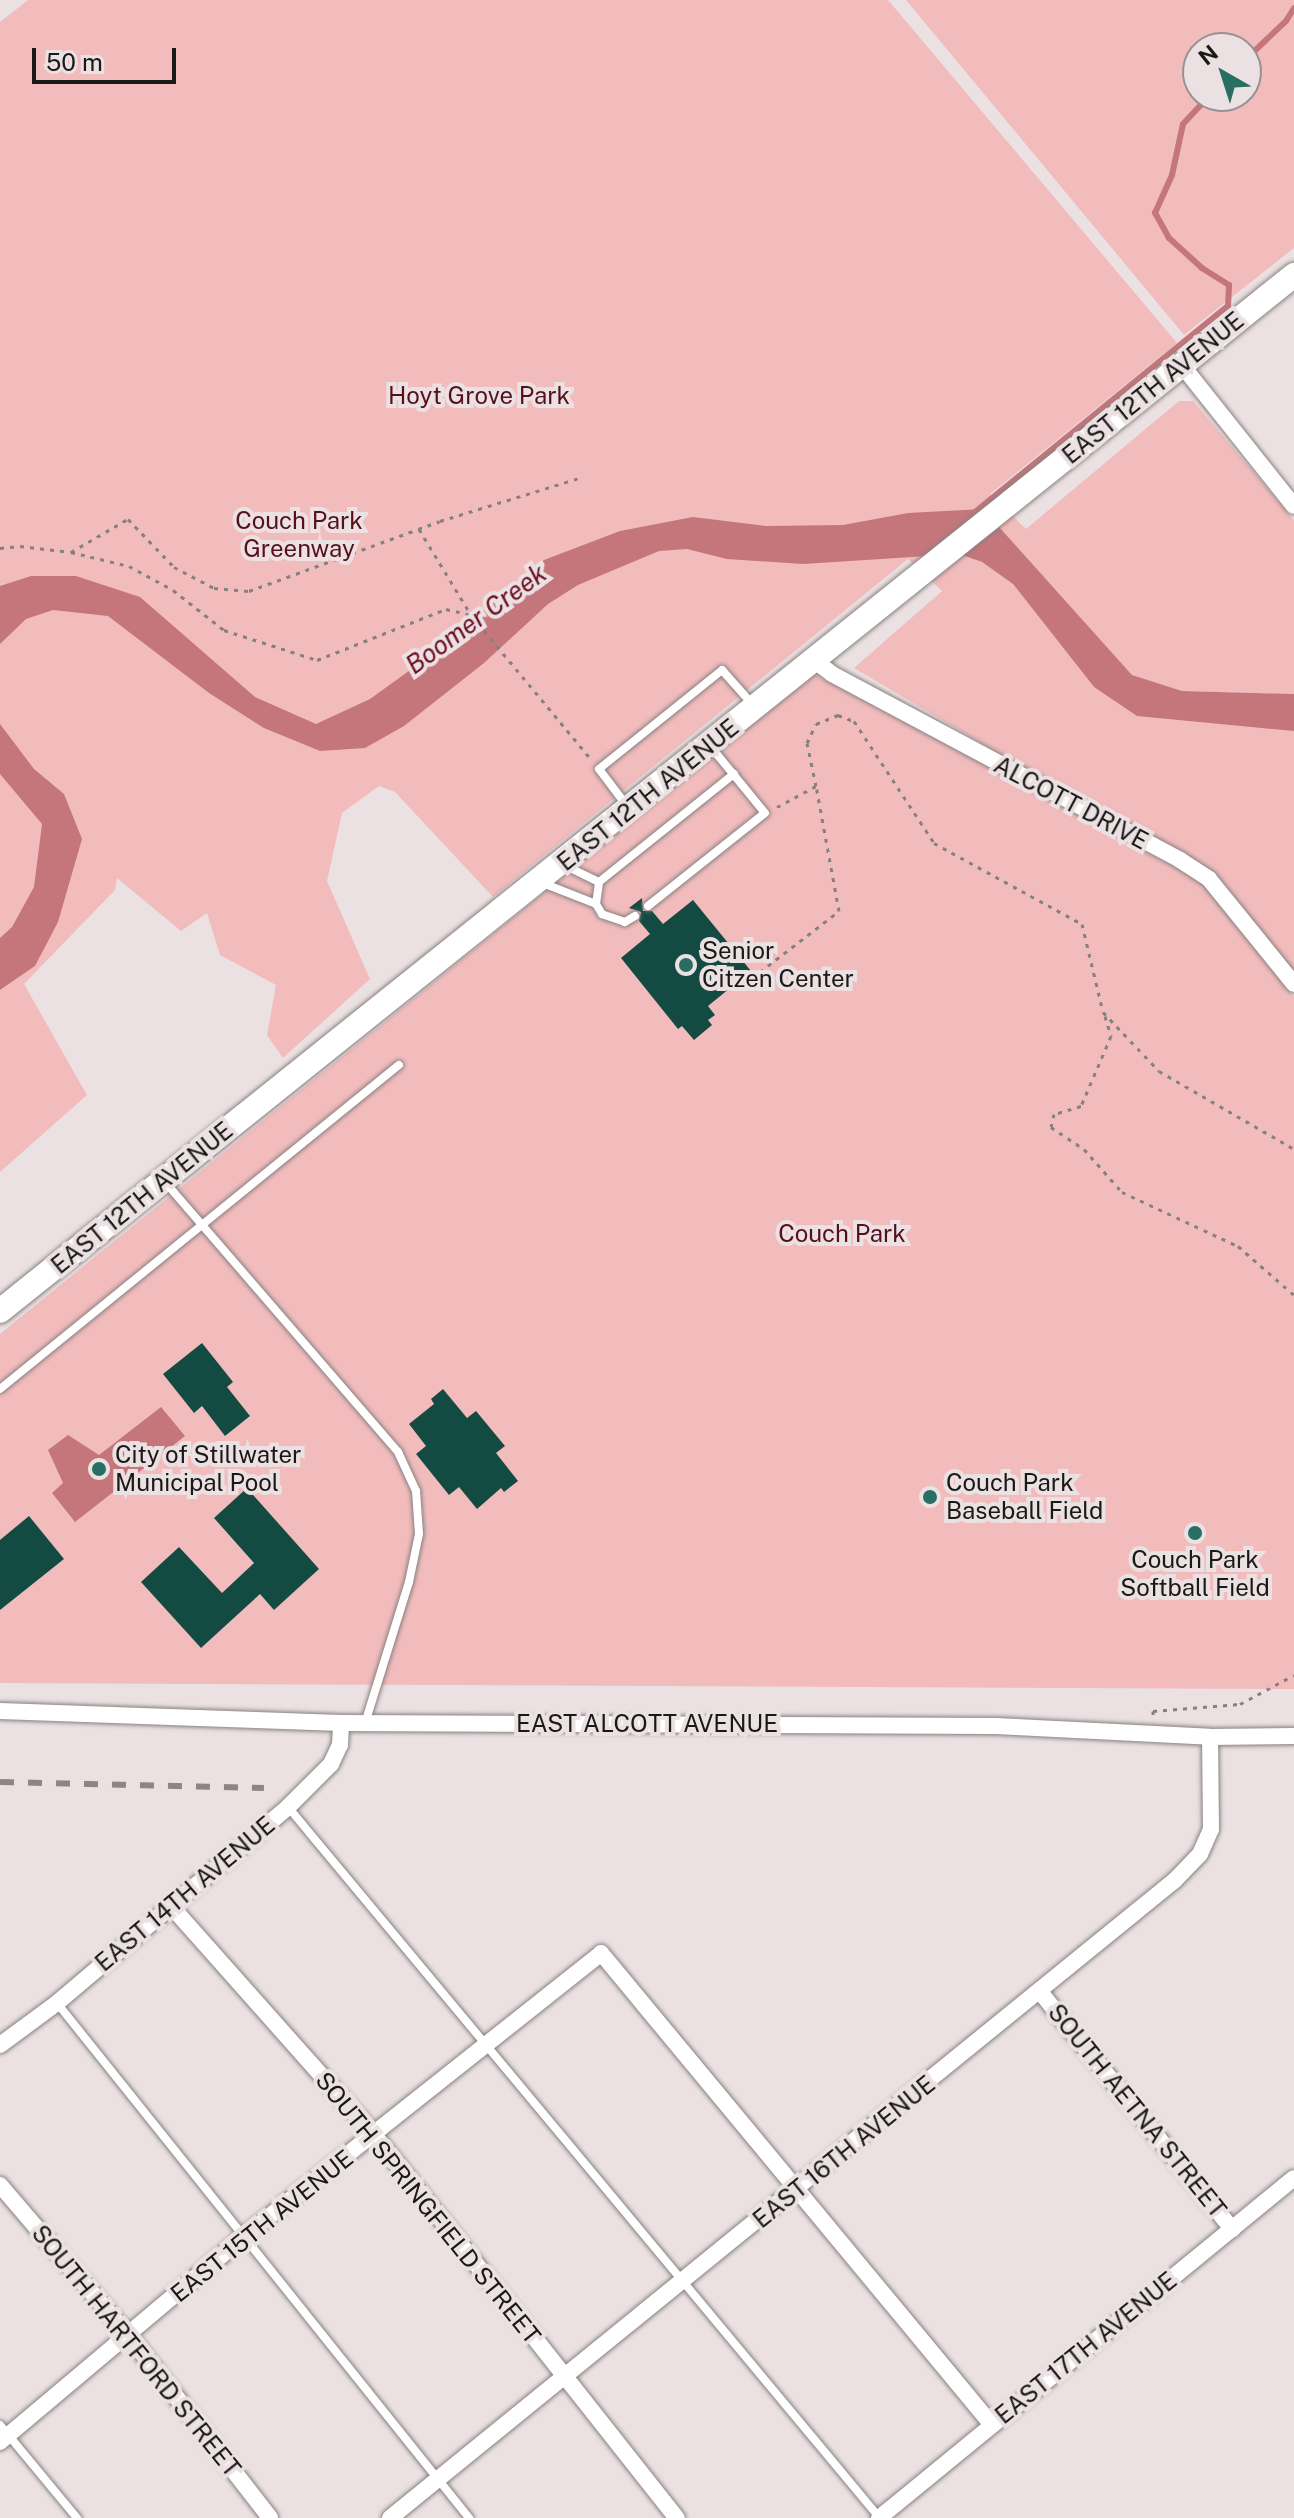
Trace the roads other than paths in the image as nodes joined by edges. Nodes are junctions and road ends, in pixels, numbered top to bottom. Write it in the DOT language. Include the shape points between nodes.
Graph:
graph roads {
  1 [pos="1294,275"];
  2 [pos="1181,364"];
  3 [pos="1294,506"];
  4 [pos="815,661"];
  5 [pos="756,709"];
  6 [pos="710,745"];
  7 [pos="734,774"];
  8 [pos="630,809"];
  9 [pos="562,864"];
  10 [pos="539,882"];
  11 [pos="599,882"];
  12 [pos="596,904"];
  13 [pos="648,906"];
  14 [pos="635,916"];
  15 [pos="1294,984"];
  16 [pos="399,1065"];
  17 [pos="164,1181"];
  18 [pos="203,1224"];
  19 [pos="0,1311"];
  20 [pos="0,1389"];
  21 [pos="0,1711"];
  22 [pos="341,1723"];
  23 [pos="365,1723"];
  24 [pos="1294,1736"];
  25 [pos="1210,1737"];
  26 [pos="288,1807"];
  27 [pos="171,1906"];
  28 [pos="1041,1993"];
  29 [pos="57,2003"];
  30 [pos="0,2045"];
  31 [pos="486,2046"];
  32 [pos="375,2136"];
  33 [pos="1294,2178"];
  34 [pos="0,2185"];
  35 [pos="797,2189"];
  36 [pos="1232,2229"];
  37 [pos="242,2238"];
  38 [pos="683,2281"];
  39 [pos="129,2336"];
  40 [pos="565,2377"];
  41 [pos="992,2425"];
  42 [pos="3,2434"];
  43 [pos="438,2479"];
  44 [pos="77,2518"];
  45 [pos="270,2518"];
  46 [pos="390,2518"];
  47 [pos="469,2518"];
  48 [pos="677,2518"];
  49 [pos="879,2518"];
  1 -- 2 [label="street, EAST 12TH AVENUE"];
  2 -- 3 [label="street"];
  2 -- 4 [label="street, EAST 12TH AVENUE"];
  4 -- 5 [label="street, EAST 12TH AVENUE"];
  4 -- 15 [label="street, ALCOTT DRIVE" via="1199,873 1230,902"];
  5 -- 6 [label="street, EAST 12TH AVENUE"];
  5 -- 8 [label="lane" via="722,670 599,769"];
  6 -- 7 [label="lane"];
  6 -- 8 [label="street, EAST 12TH AVENUE"];
  7 -- 11 [label="lane"];
  7 -- 13 [label="lane" via="765,813"];
  8 -- 9 [label="street, EAST 12TH AVENUE"];
  9 -- 10 [label="street, EAST 12TH AVENUE"];
  9 -- 11 [label="lane"];
  10 -- 12 [label="lane"];
  10 -- 17 [label="street, EAST 12TH AVENUE"];
  11 -- 12 [label="lane"];
  12 -- 14 [label="lane" via="615,921"];
  16 -- 18 [label="lane"];
  17 -- 18 [label="lane"];
  17 -- 19 [label="street, EAST 12TH AVENUE"];
  18 -- 20 [label="lane"];
  18 -- 23 [label="lane" via="398,1452 416,1491 419,1534 409,1582"];
  21 -- 22 [label="street, EAST ALCOTT AVENUE"];
  22 -- 23 [label="street, EAST ALCOTT AVENUE"];
  22 -- 26 [label="street, EAST 14TH AVENUE" via="340,1745 331,1764"];
  23 -- 25 [label="street, EAST ALCOTT AVENUE" via="996,1726"];
  24 -- 25 [label="street, EAST ALCOTT AVENUE"];
  25 -- 28 [label="street, EAST 16TH AVENUE" via="1211,1829 1200,1854"];
  26 -- 27 [label="street, EAST 14TH AVENUE"];
  26 -- 31 [label="lane"];
  27 -- 29 [label="street, EAST 14TH AVENUE"];
  27 -- 32 [label="street, SOUTH SPRINGFIELD STREET"];
  28 -- 35 [label="street, EAST 16TH AVENUE"];
  28 -- 36 [label="street, SOUTH AETNA STREET"];
  29 -- 30 [label="street, EAST 14TH AVENUE"];
  29 -- 37 [label="lane"];
  31 -- 32 [label="street, EAST 15TH AVENUE"];
  31 -- 35 [label="street, EAST 15TH AVENUE" via="601,1953"];
  31 -- 38 [label="lane"];
  32 -- 37 [label="street, EAST 15TH AVENUE"];
  32 -- 40 [label="street, SOUTH SPRINGFIELD STREET"];
  33 -- 36 [label="street, EAST 17TH AVENUE"];
  34 -- 39 [label="street, SOUTH HARTFORD STREET"];
  35 -- 38 [label="street, EAST 16TH AVENUE"];
  35 -- 41 [label="street"];
  36 -- 41 [label="street, EAST 17TH AVENUE"];
  37 -- 39 [label="street, EAST 15TH AVENUE"];
  37 -- 43 [label="lane"];
  38 -- 40 [label="street, EAST 16TH AVENUE"];
  38 -- 49 [label="lane"];
  39 -- 42 [label="street, EAST 15TH AVENUE"];
  39 -- 45 [label="street, SOUTH HARTFORD STREET"];
  40 -- 43 [label="street, EAST 16TH AVENUE"];
  40 -- 48 [label="street, SOUTH SPRINGFIELD STREET"];
  41 -- 49 [label="street, EAST 17TH AVENUE"];
  42 -- 44 [label="lane"];
  43 -- 46 [label="street, EAST 16TH AVENUE"];
  43 -- 47 [label="lane"];
}
